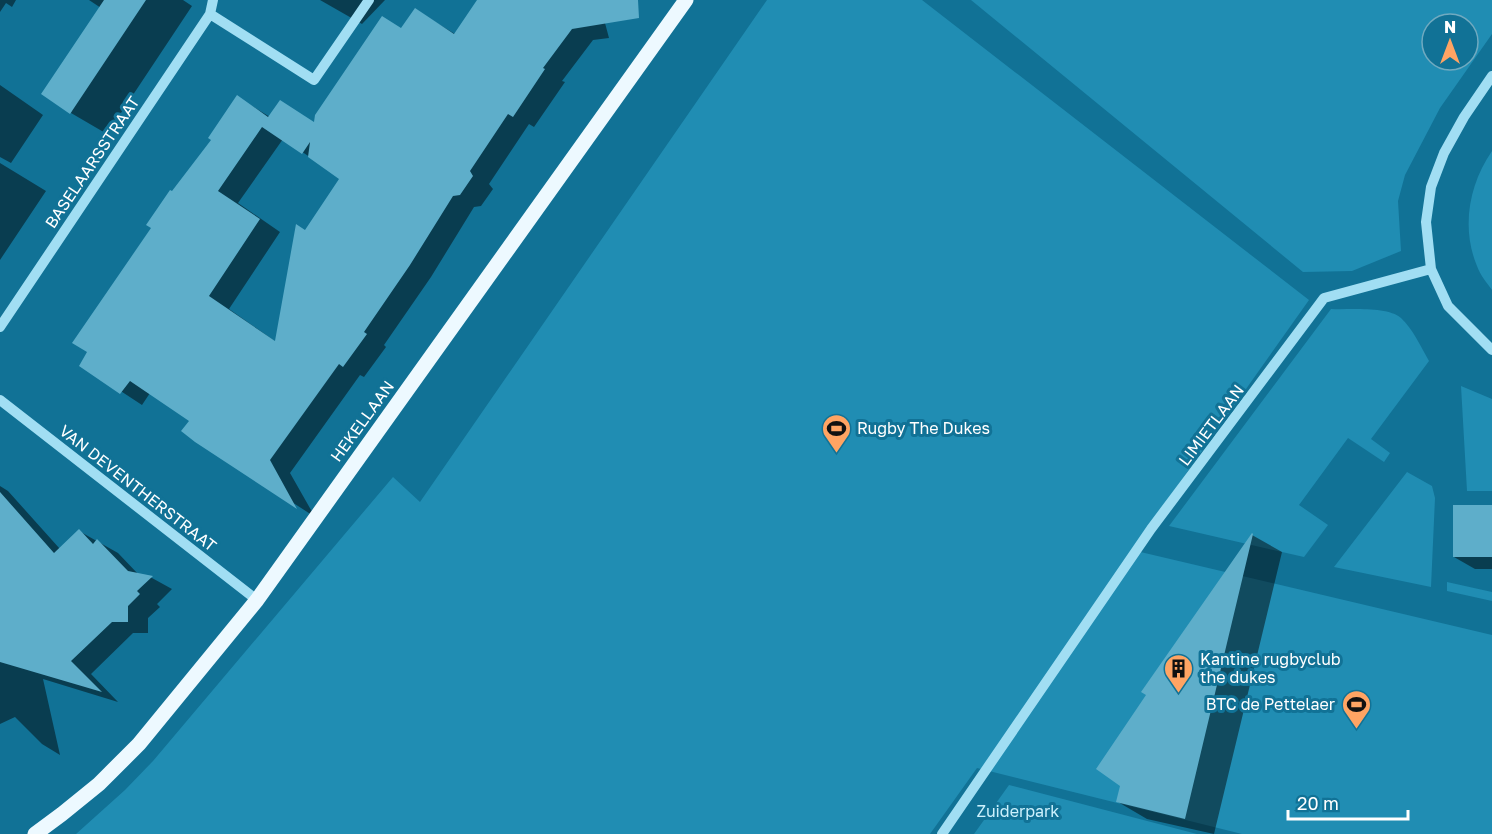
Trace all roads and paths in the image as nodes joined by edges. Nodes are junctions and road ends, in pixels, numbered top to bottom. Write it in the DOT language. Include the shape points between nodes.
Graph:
graph roads {
  1 [pos="213,0"];
  2 [pos="369,0"];
  3 [pos="686,0"];
  4 [pos="210,14"];
  5 [pos="1492,76"];
  6 [pos="1431,268"];
  7 [pos="0,327"];
  8 [pos="1492,350"];
  9 [pos="0,400"];
  10 [pos="257,600"];
  11 [pos="35,834"];
  12 [pos="942,834"];
  1 -- 4 [label="street"];
  2 -- 4 [label="street" via="314,80"];
  3 -- 10 [label="main road, HEKELLAAN"];
  4 -- 7 [label="street, BASELAARSSTRAAT"];
  5 -- 6 [label="street" via="1444,153 1431,187 1426,222"];
  6 -- 8 [label="street" via="1448,306"];
  6 -- 12 [label="street, LIMIETLAAN" via="1324,298 1151,530"];
  9 -- 10 [label="street, VAN DEVENTHERSTRAAT"];
  10 -- 11 [label="main road, HEKELLAAN" via="139,744 99,784"];
}
